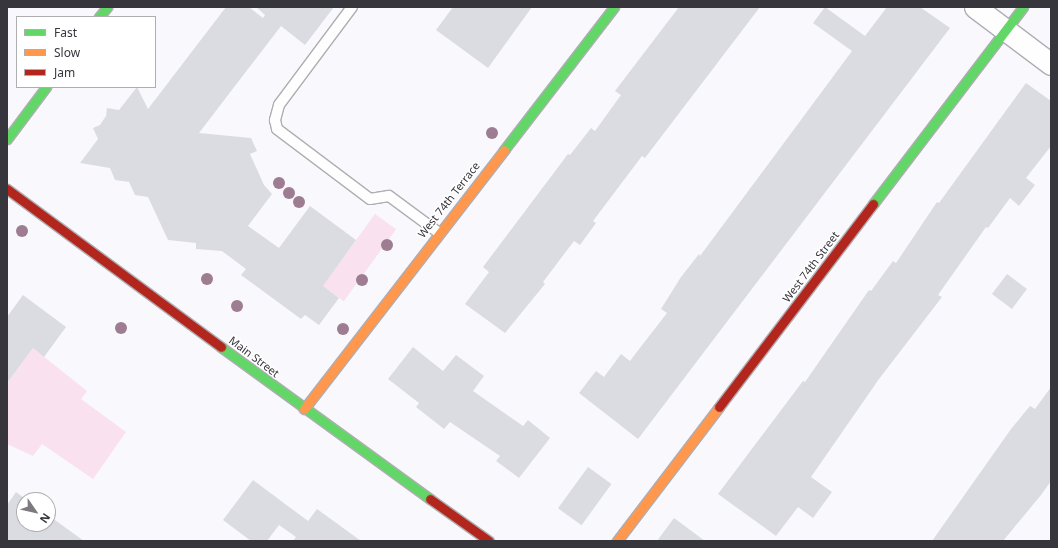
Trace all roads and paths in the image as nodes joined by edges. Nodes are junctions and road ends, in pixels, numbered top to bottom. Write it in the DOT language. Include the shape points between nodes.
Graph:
graph roads {
  1 [pos="107,7"];
  2 [pos="352,7"];
  3 [pos="614,7"];
  4 [pos="975,7"];
  5 [pos="1023,7"];
  6 [pos="100,16"];
  7 [pos="1006,30"];
  8 [pos="1051,64"];
  9 [pos="45,88"];
  10 [pos="7,139"];
  11 [pos="7,189"];
  12 [pos="439,233"];
  13 [pos="304,409"];
  14 [pos="489,541"];
  15 [pos="617,541"];
  1 -- 6 [label="street"];
  2 -- 12 [label="lane" via="279,105 275,120 277,129 370,199 389,196"];
  3 -- 12 [label="street, West 74th Terrace"];
  4 -- 7 [label="street"];
  5 -- 7 [label="street, West 74th Street"];
  7 -- 8 [label="street"];
  7 -- 15 [label="street, West 74th Street"];
  9 -- 10 [label="street"];
  11 -- 13 [label="street, Main Street"];
  12 -- 13 [label="street, West 74th Terrace"];
  13 -- 14 [label="street, Main Street"];
}
